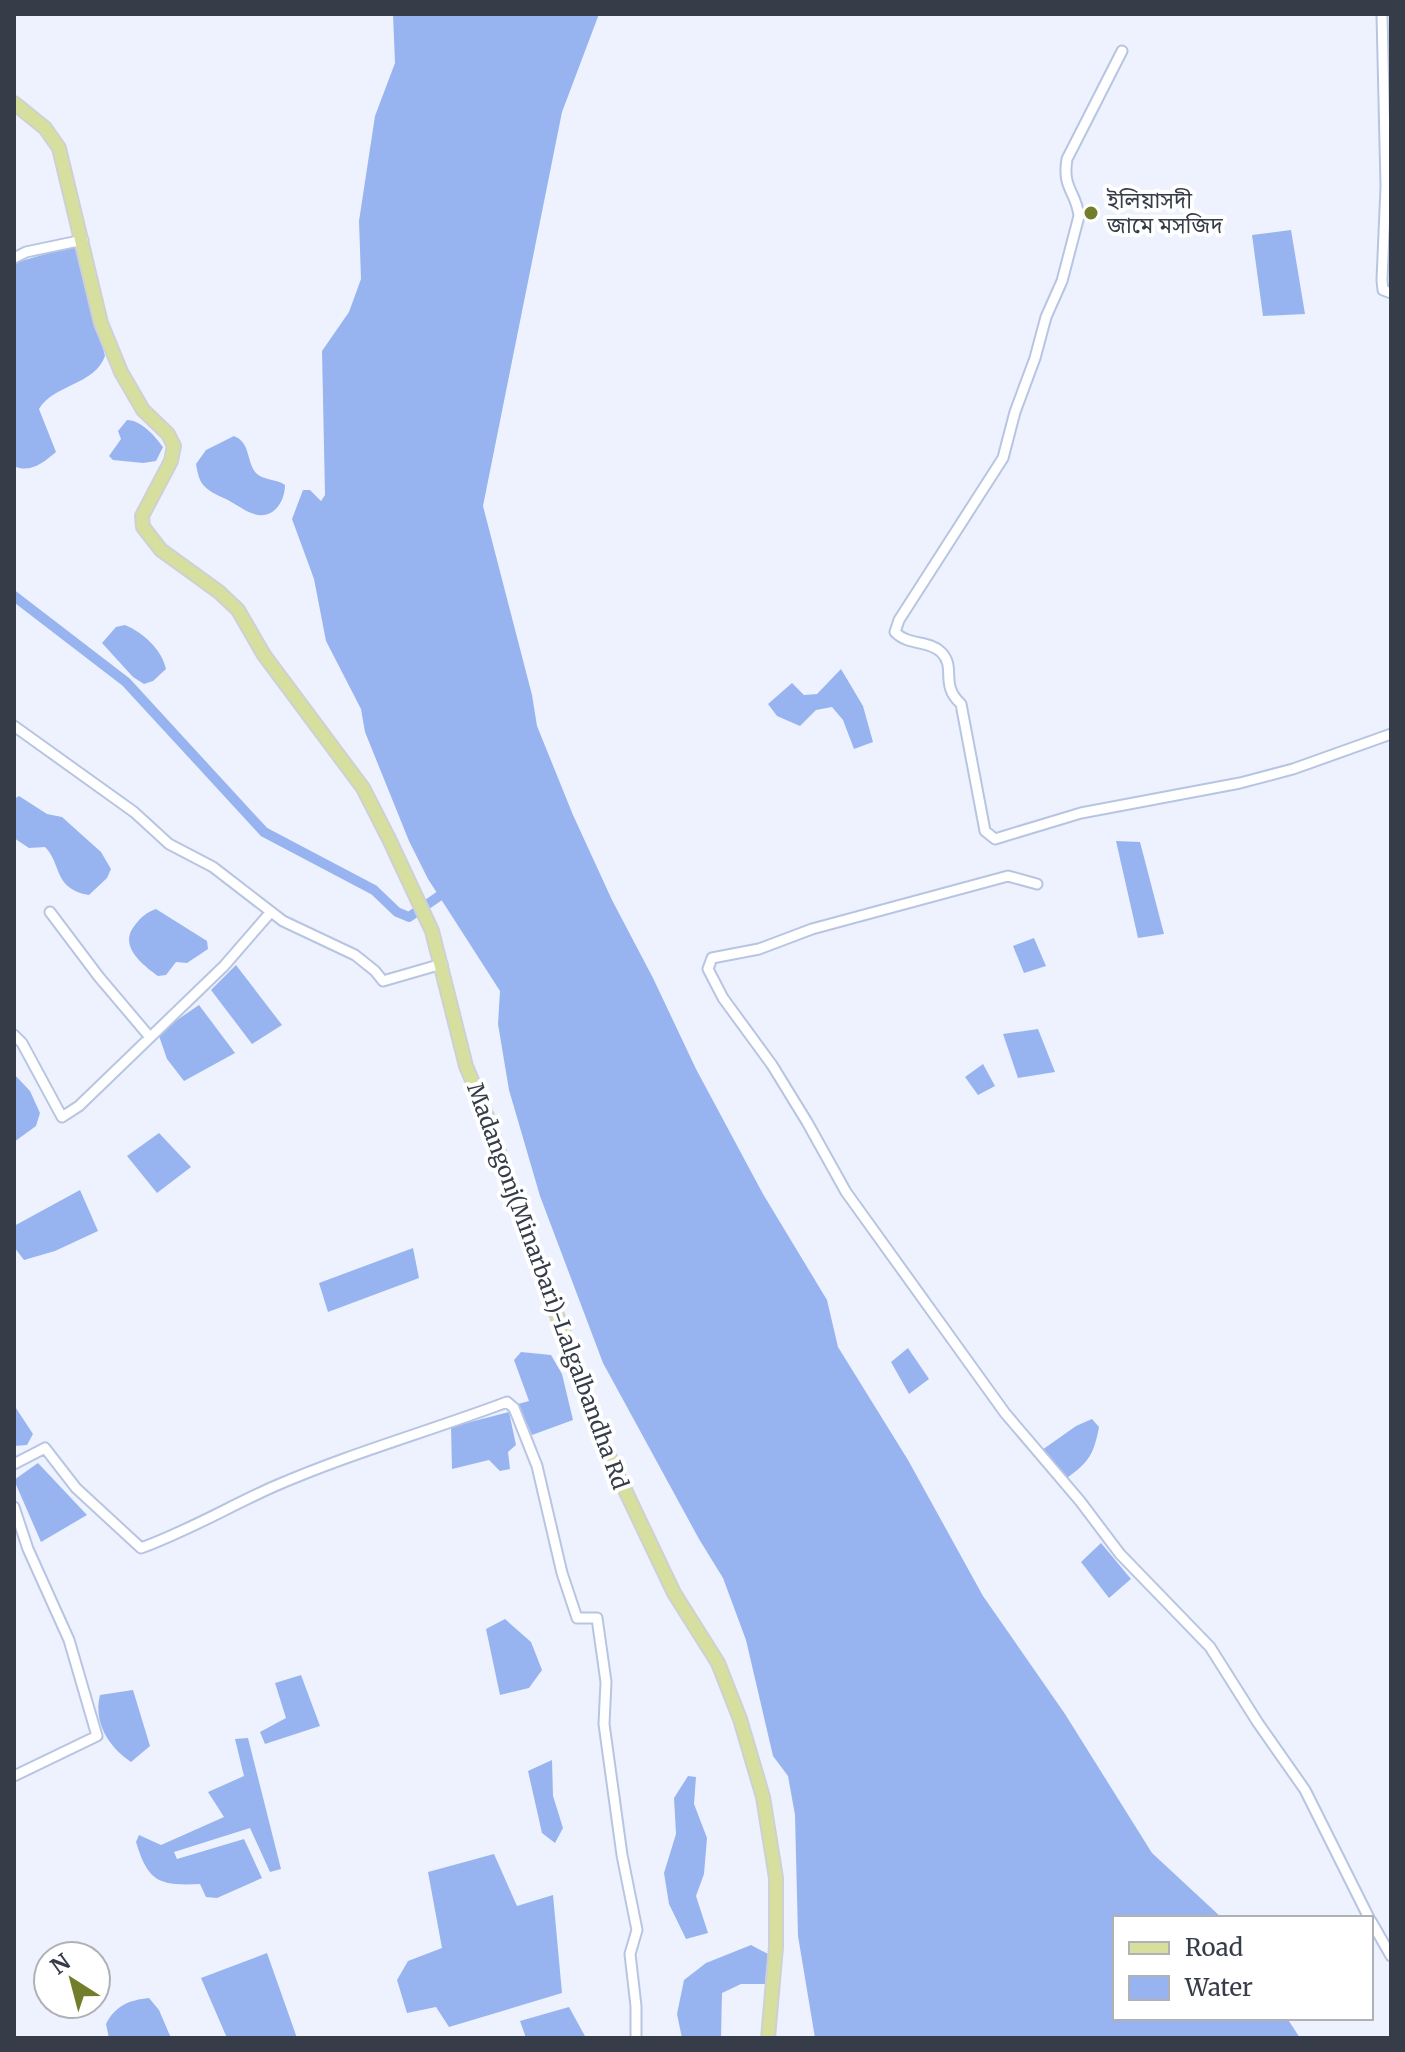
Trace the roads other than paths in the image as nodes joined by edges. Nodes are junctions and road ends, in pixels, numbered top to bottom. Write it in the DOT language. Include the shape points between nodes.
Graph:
graph roads {
  1 [pos="1382,14"];
  2 [pos="1122,51"];
  3 [pos="14,103"];
  4 [pos="83,240"];
  5 [pos="14,258"];
  6 [pos="1391,293"];
  7 [pos="14,726"];
  8 [pos="1391,734"];
  9 [pos="1037,884"];
  10 [pos="50,912"];
  11 [pos="270,913"];
  12 [pos="442,964"];
  13 [pos="14,1035"];
  14 [pos="149,1036"];
  15 [pos="14,1464"];
  16 [pos="14,1507"];
  17 [pos="14,1776"];
  18 [pos="1368,1916"];
  19 [pos="1373,1925"];
  20 [pos="1391,1956"];
  21 [pos="636,2038"];
  22 [pos="768,2038"];
  1 -- 6 [label="street" via="1382,280 1383,290"];
  2 -- 8 [label="street" via="1067,159 1064,173 1079,216 1003,458 895,632 937,649 948,662 949,689 961,704 985,831 995,839 1081,813 1293,769"];
  3 -- 4 [label="main road" via="45,128 59,148"];
  4 -- 5 [label="street"];
  4 -- 12 [label="main road, Madangonj(Minarbari)-Lalgalbandha Rd" via="101,323 121,372 143,410 174,446 142,516 143,527 161,550 238,610 264,655 363,788 416,894"];
  7 -- 11 [label="street"];
  9 -- 18 [label="street" via="1008,876 936,894 759,949 712,958 708,969 846,1192 1005,1413 1120,1554 1210,1647 1305,1790"];
  10 -- 14 [label="street"];
  11 -- 12 [label="street" via="355,955 383,981"];
  11 -- 14 [label="street" via="224,966"];
  12 -- 22 [label="main road, Madangonj(Minarbari)-Lalgalbandha Rd" via="466,1066 597,1431 674,1593 718,1663 740,1719 763,1797 776,1878"];
  13 -- 14 [label="street" via="62,1117"];
  15 -- 21 [label="street" via="45,1448 76,1488 141,1548 275,1486 410,1434 507,1402 514,1408 537,1466 577,1618 597,1618 606,1682 604,1724 637,1930 630,1954"];
  16 -- 17 [label="street" via="69,1640 97,1736"];
  19 -- 20 [label="street"];
}
